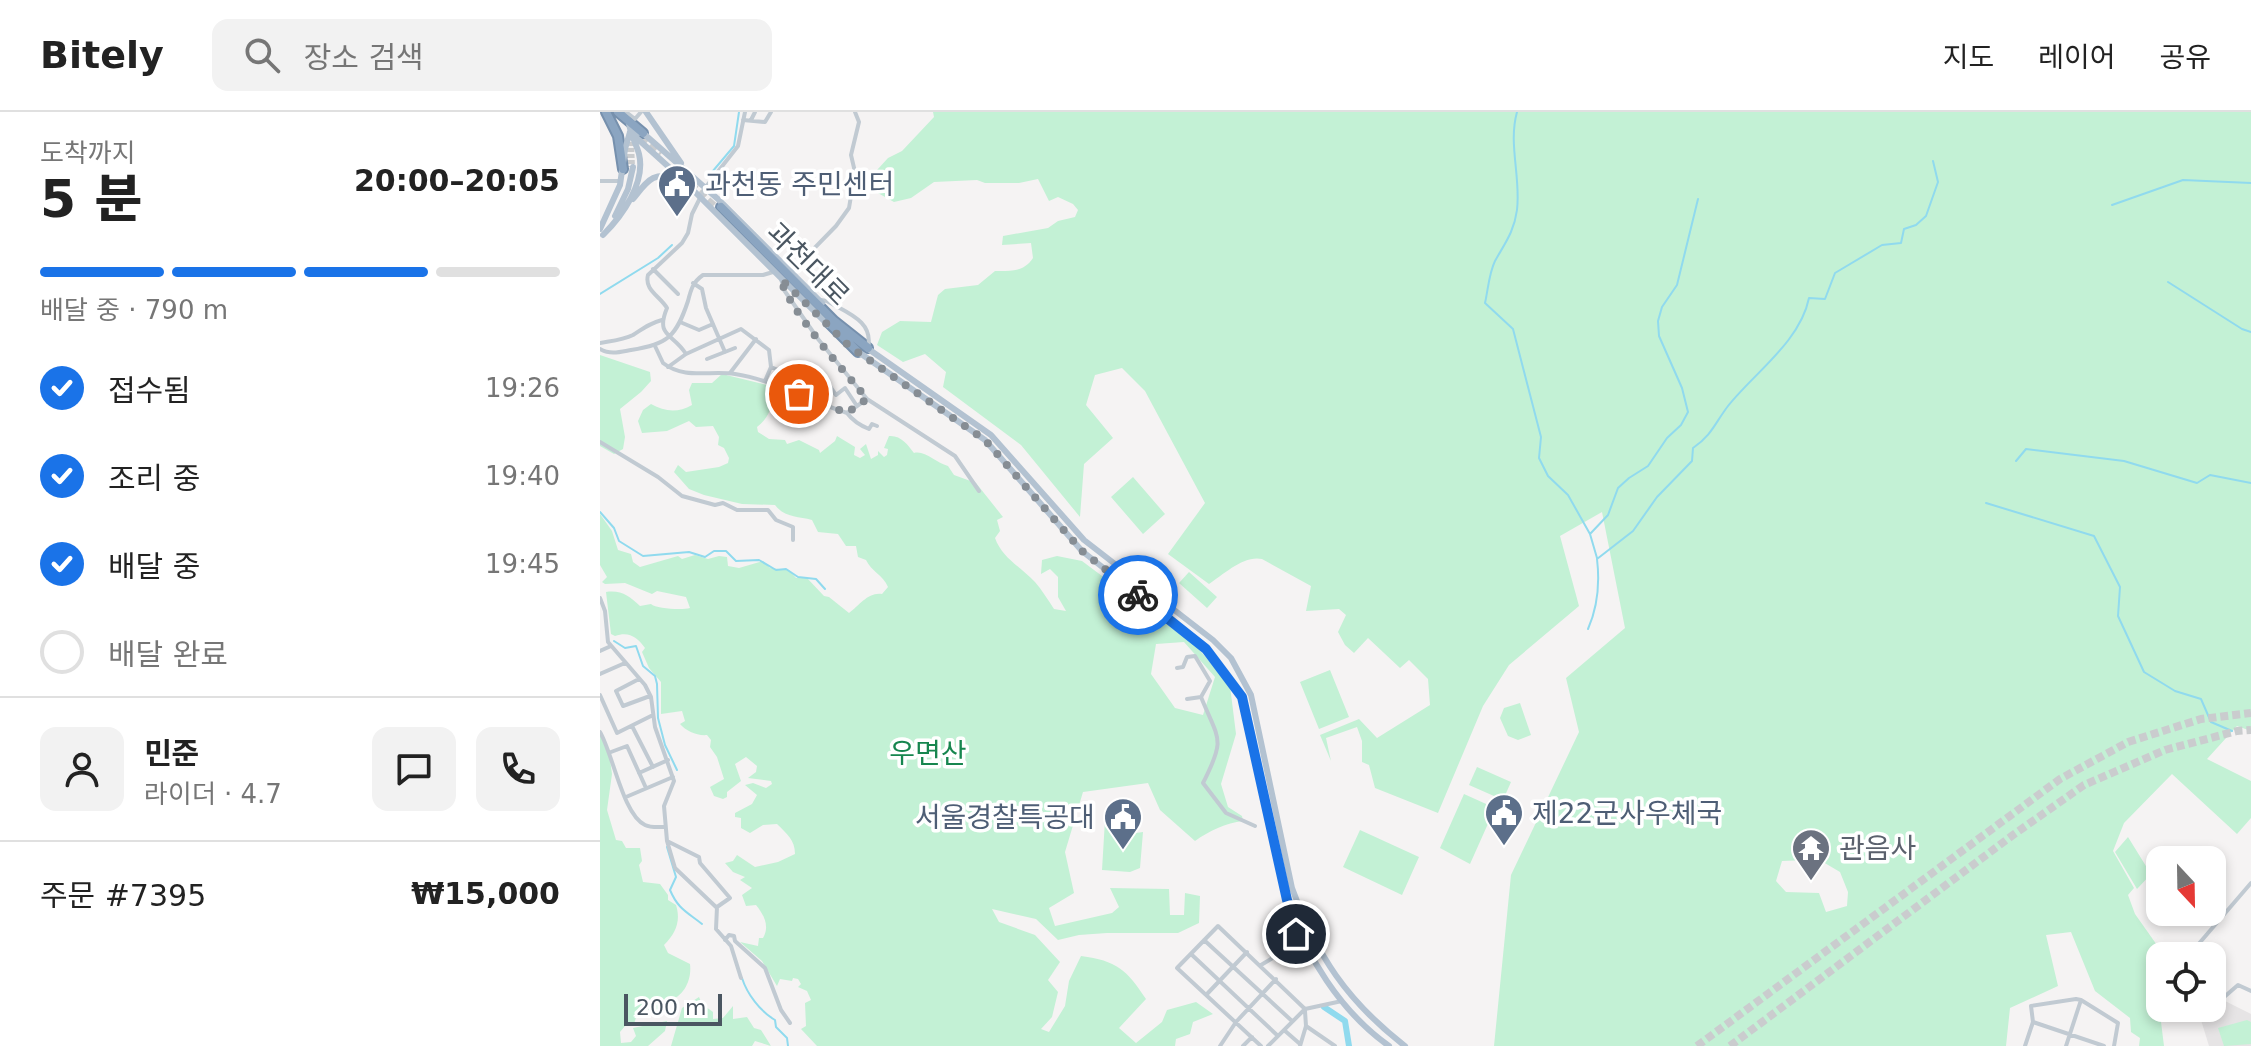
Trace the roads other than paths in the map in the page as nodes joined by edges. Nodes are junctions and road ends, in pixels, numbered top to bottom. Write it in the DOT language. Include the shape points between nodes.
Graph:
graph roads {
  1 [pos="607,112"];
  2 [pos="618,112"];
  3 [pos="625,112"];
  4 [pos="644,112"];
  5 [pos="745,112"];
  6 [pos="755,112"];
  7 [pos="771,112"];
  8 [pos="855,112"];
  9 [pos="743,120"];
  10 [pos="751,120"];
  11 [pos="632,124"];
  12 [pos="643,133"];
  13 [pos="630,167"];
  14 [pos="685,170"];
  15 [pos="681,178"];
  16 [pos="600,181"];
  17 [pos="621,181"];
  18 [pos="705,188"];
  19 [pos="701,198"];
  20 [pos="623,211"];
  21 [pos="601,229"];
  22 [pos="653,269"];
  23 [pos="792,271"];
  24 [pos="778,276"];
  25 [pos="693,283"];
  26 [pos="678,294"];
  27 [pos="819,300"];
  28 [pos="662,320"];
  29 [pos="680,322"];
  30 [pos="713,324"];
  31 [pos="669,339"];
  32 [pos="720,339"];
  33 [pos="756,339"];
  34 [pos="600,346"];
  35 [pos="655,346"];
  36 [pos="735,348"];
  37 [pos="868,348"];
  38 [pos="725,352"];
  39 [pos="858,352"];
  40 [pos="686,354"];
  41 [pos="707,359"];
  42 [pos="668,367"];
  43 [pos="771,367"];
  44 [pos="730,373"];
  45 [pos="765,381"];
  46 [pos="804,381"];
  47 [pos="799,394"];
  48 [pos="867,399"];
  49 [pos="857,406"];
  50 [pos="847,413"];
  51 [pos="877,426"];
  52 [pos="600,442"];
  53 [pos="979,491"];
  54 [pos="793,540"];
  55 [pos="600,598"];
  56 [pos="603,629"];
  57 [pos="611,646"];
  58 [pos="600,651"];
  59 [pos="625,663"];
  60 [pos="1177,668"];
  61 [pos="600,674"];
  62 [pos="639,679"];
  63 [pos="600,695"];
  64 [pos="650,696"];
  65 [pos="1201,697"];
  66 [pos="1187,699"];
  67 [pos="653,715"];
  68 [pos="632,726"];
  69 [pos="600,732"];
  70 [pos="611,752"];
  71 [pos="668,760"];
  72 [pos="653,767"];
  73 [pos="639,773"];
  74 [pos="673,777"];
  75 [pos="646,788"];
  76 [pos="626,797"];
  77 [pos="1255,826"];
  78 [pos="666,827"];
  79 [pos="1279,827"];
  80 [pos="1270,829"];
  81 [pos="667,841"];
  82 [pos="2251,883"];
  83 [pos="2249,890"];
  84 [pos="717,907"];
  85 [pos="1299,931"];
  86 [pos="725,940"];
  87 [pos="1204,940"];
  88 [pos="2201,942"];
  89 [pos="1247,952"];
  90 [pos="1191,954"];
  91 [pos="1261,965"];
  92 [pos="1233,967"];
  93 [pos="741,978"];
  94 [pos="1276,979"];
  95 [pos="1219,981"];
  96 [pos="2251,991"];
  97 [pos="1262,993"];
  98 [pos="1207,995"];
  99 [pos="2226,995"];
  100 [pos="1351,996"];
  101 [pos="2081,1000"];
  102 [pos="1342,1001"];
  103 [pos="1249,1008"];
  104 [pos="1305,1009"];
  105 [pos="1292,1021"];
  106 [pos="1236,1022"];
  107 [pos="2033,1022"];
  108 [pos="790,1023"];
  109 [pos="1306,1026"];
  110 [pos="1284,1030"];
  111 [pos="2070,1035"];
  112 [pos="1278,1036"];
  113 [pos="1252,1037"];
  114 [pos="1271,1045"];
  115 [pos="1300,1045"];
  116 [pos="1220,1046"];
  117 [pos="1243,1046"];
  118 [pos="1261,1046"];
  119 [pos="1335,1046"];
  120 [pos="1389,1046"];
  121 [pos="1405,1046"];
  122 [pos="2025,1046"];
  123 [pos="2066,1046"];
  124 [pos="2103,1046"];
  125 [pos="2114,1046"];
  1 -- 11 [label="highway"];
  1 -- 13 [label="highway"];
  2 -- 11 [label="highway"];
  3 -- 11 [label="street"];
  3 -- 11 [label="street" via="634,118"];
  4 -- 11 [label="street"];
  4 -- 14 [label="main road"];
  5 -- 9 [label="street"];
  6 -- 10 [label="street"];
  7 -- 10 [label="street" via="765,122"];
  8 -- 23 [label="street" via="859,122 851,155 855,172 849,208"];
  9 -- 10 [label="street"];
  9 -- 18 [label="street" via="738,146"];
  11 -- 12 [label="highway"];
  11 -- 13 [label="main road"];
  11 -- 13 [label="main road" via="639,153"];
  11 -- 15 [label="main road"];
  12 -- 14 [label="main road"];
  13 -- 17 [label="main road"];
  13 -- 20 [label="main road" via="633,193"];
  13 -- 21 [label="main road" via="623,202"];
  14 -- 18 [label="main road"];
  15 -- 19 [label="main road"];
  15 -- 20 [label="main road" via="652,178"];
  16 -- 17 [label="street"];
  17 -- 21 [label="main road"];
  18 -- 19 [label="street"];
  18 -- 23 [label="main road"];
  19 -- 22 [label="street" via="682,243"];
  19 -- 24 [label="main road"];
  20 -- 21 [label="main road"];
  22 -- 26 [label="street"];
  22 -- 28 [label="street" via="647,281 667,308"];
  23 -- 27 [label="main road"];
  24 -- 25 [label="street" via="703,275"];
  24 -- 39 [label="main road"];
  24 -- 48 [label="street" via="818,339"];
  25 -- 29 [label="street"];
  25 -- 30 [label="street" via="702,289"];
  27 -- 37 [label="main road"];
  27 -- 37 [label="street" via="865,325"];
  28 -- 31 [label="street"];
  28 -- 34 [label="street"];
  29 -- 30 [label="street" via="699,330"];
  29 -- 31 [label="street"];
  30 -- 32 [label="street"];
  31 -- 35 [label="street"];
  31 -- 40 [label="street"];
  32 -- 33 [label="street" via="741,329"];
  32 -- 38 [label="street"];
  32 -- 40 [label="street"];
  33 -- 43 [label="street" via="769,350"];
  33 -- 44 [label="street"];
  34 -- 35 [label="street" via="613,353"];
  35 -- 42 [label="street"];
  36 -- 38 [label="street"];
  37 -- 39 [label="highway, 과천대로" via="719,208"];
  37 -- 79 [label="main road" via="991,435 1084,540 1231,658 1251,695"];
  38 -- 41 [label="street"];
  39 -- 80 [label="main road" via="985,440 1082,551 1206,649 1242,697"];
  40 -- 42 [label="street"];
  42 -- 44 [label="street" via="691,374"];
  43 -- 45 [label="street"];
  43 -- 46 [label="street"];
  44 -- 45 [label="street"];
  45 -- 47 [label="street"];
  46 -- 47 [label="street"];
  46 -- 49 [label="street" via="824,378 836,395 845,388"];
  47 -- 50 [label="street"];
  48 -- 49 [label="street"];
  48 -- 53 [label="street" via="955,456"];
  49 -- 50 [label="street"];
  50 -- 51 [label="street" via="861,426"];
  52 -- 54 [label="street" via="682,496 737,510 768,510 793,527"];
  55 -- 56 [label="street"];
  56 -- 57 [label="street"];
  57 -- 58 [label="street"];
  57 -- 59 [label="street"];
  59 -- 61 [label="street"];
  59 -- 62 [label="street"];
  60 -- 65 [label="street" via="1195,656 1210,681"];
  62 -- 64 [label="street"];
  62 -- 64 [label="street" via="616,691 623,706"];
  63 -- 68 [label="street" via="617,733"];
  64 -- 67 [label="street"];
  65 -- 66 [label="street"];
  65 -- 77 [label="street" via="1219,741 1203,783 1227,816 1237,815"];
  67 -- 68 [label="street"];
  67 -- 71 [label="street"];
  68 -- 72 [label="street"];
  69 -- 70 [label="street"];
  70 -- 73 [label="street" via="627,746"];
  70 -- 76 [label="street"];
  71 -- 72 [label="street"];
  71 -- 74 [label="street"];
  72 -- 73 [label="street"];
  73 -- 75 [label="street"];
  74 -- 75 [label="street"];
  74 -- 78 [label="street" via="664,806"];
  75 -- 76 [label="street"];
  76 -- 78 [label="street" via="641,823"];
  78 -- 81 [label="street"];
  79 -- 80 [label="main road"];
  79 -- 100 [label="main road" via="1302,916 1316,948"];
  80 -- 85 [label="main road"];
  81 -- 84 [label="street" via="675,868"];
  81 -- 84 [label="street" via="699,857 730,898"];
  82 -- 83 [label="street"];
  83 -- 88 [label="street"];
  84 -- 86 [label="street" via="716,929"];
  85 -- 91 [label="street"];
  85 -- 102 [label="main road"];
  86 -- 93 [label="street"];
  86 -- 108 [label="street" via="734,936 765,968"];
  87 -- 89 [label="street" via="1218,926"];
  87 -- 90 [label="street"];
  87 -- 92 [label="street"];
  89 -- 91 [label="street"];
  89 -- 92 [label="street"];
  90 -- 95 [label="street"];
  90 -- 98 [label="street" via="1177,968"];
  91 -- 94 [label="street"];
  92 -- 95 [label="street"];
  92 -- 97 [label="street"];
  94 -- 97 [label="street"];
  94 -- 104 [label="street"];
  95 -- 98 [label="street"];
  95 -- 103 [label="street"];
  96 -- 99 [label="street" via="2238,985"];
  97 -- 103 [label="street"];
  97 -- 105 [label="street"];
  98 -- 106 [label="street"];
  100 -- 102 [label="main road"];
  100 -- 121 [label="main road"];
  101 -- 107 [label="street" via="2031,1006"];
  101 -- 111 [label="street"];
  101 -- 125 [label="street" via="2118,1023"];
  102 -- 104 [label="street"];
  102 -- 120 [label="main road"];
  103 -- 106 [label="street"];
  103 -- 112 [label="street"];
  104 -- 105 [label="street"];
  104 -- 109 [label="street"];
  105 -- 110 [label="street"];
  106 -- 113 [label="street"];
  106 -- 116 [label="street"];
  107 -- 111 [label="street"];
  107 -- 122 [label="street"];
  109 -- 115 [label="street"];
  109 -- 119 [label="street"];
  110 -- 112 [label="street"];
  110 -- 115 [label="street"];
  111 -- 123 [label="street"];
  111 -- 124 [label="street"];
  112 -- 114 [label="street"];
  113 -- 117 [label="street"];
  113 -- 118 [label="street"];
}
